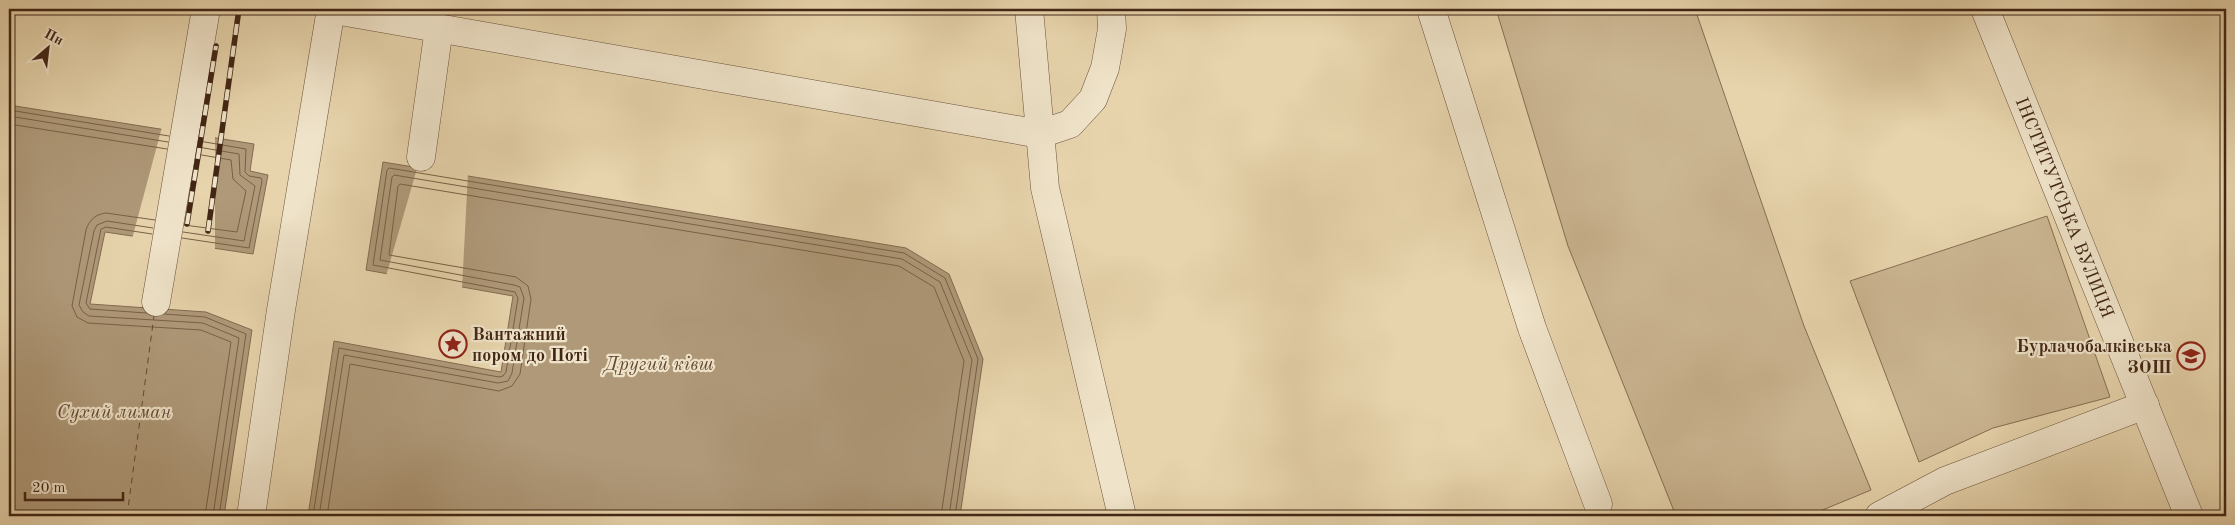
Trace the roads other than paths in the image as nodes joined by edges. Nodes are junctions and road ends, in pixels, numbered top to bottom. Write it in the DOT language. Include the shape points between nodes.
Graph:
graph roads {
  1 [pos="206,9"];
  2 [pos="330,9"];
  3 [pos="1029,9"];
  4 [pos="1111,9"];
  5 [pos="1431,9"];
  6 [pos="1985,9"];
  7 [pos="440,28"];
  8 [pos="1040,134"];
  9 [pos="421,157"];
  10 [pos="156,302"];
  11 [pos="2145,405"];
  12 [pos="1598,504"];
  13 [pos="251,516"];
  14 [pos="1122,516"];
  15 [pos="1879,516"];
  16 [pos="2189,516"];
  1 -- 10 [label="street"];
  2 -- 7 [label="street"];
  2 -- 13 [label="street" via="280,310"];
  3 -- 8 [label="street"];
  4 -- 8 [label="street" via="1112,29 1106,68 1093,99 1070,124"];
  5 -- 12 [label="street" via="1532,328"];
  6 -- 11 [label="street, ІНСТИТУТСЬКА ВУЛИЦЯ"];
  7 -- 8 [label="street"];
  7 -- 9 [label="street"];
  8 -- 14 [label="street" via="1045,188"];
  11 -- 15 [label="street" via="1945,481"];
  11 -- 16 [label="street, ІНСТИТУТСЬКА ВУЛИЦЯ"];
}
